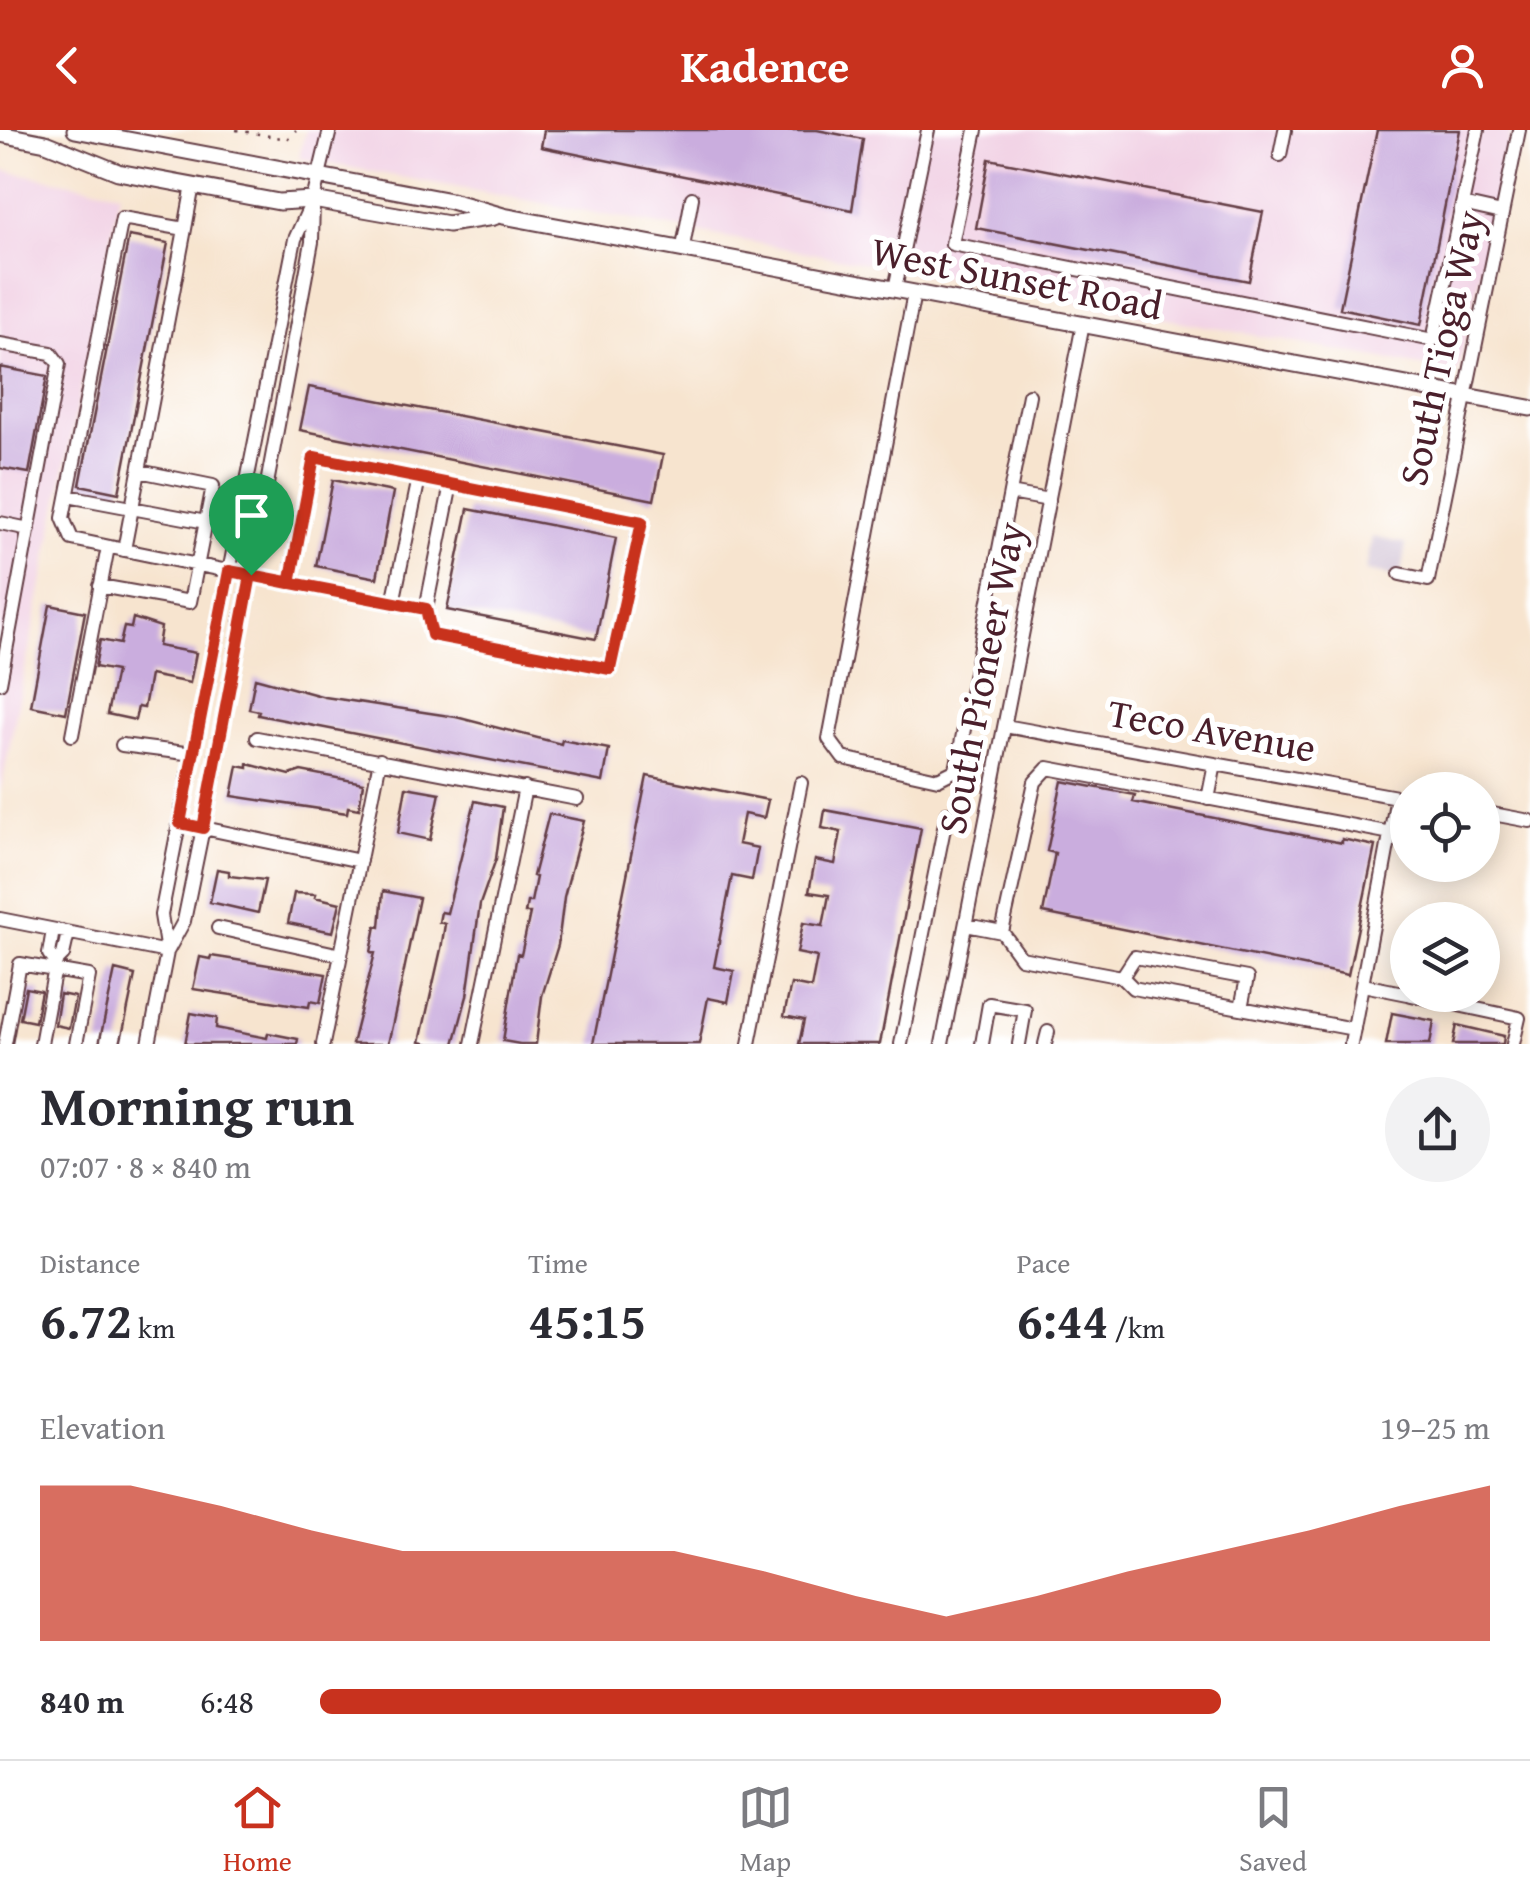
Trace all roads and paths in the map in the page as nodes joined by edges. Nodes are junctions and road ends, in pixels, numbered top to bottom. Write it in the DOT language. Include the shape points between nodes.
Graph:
graph roads {
  1 [pos="76,130"];
  2 [pos="236,130"];
  3 [pos="296,130"];
  4 [pos="330,130"];
  5 [pos="928,130"];
  6 [pos="976,130"];
  7 [pos="1284,130"];
  8 [pos="1478,130"];
  9 [pos="1519,130"];
  10 [pos="0,134"];
  11 [pos="1280,155"];
  12 [pos="318,178"];
  13 [pos="194,185"];
  14 [pos="692,198"];
  15 [pos="313,200"];
  16 [pos="1462,204"];
  17 [pos="1502,213"];
  18 [pos="503,216"];
  19 [pos="186,229"];
  20 [pos="683,247"];
  21 [pos="895,289"];
  22 [pos="914,293"];
  23 [pos="1082,324"];
  24 [pos="0,344"];
  25 [pos="1029,394"];
  26 [pos="1464,395"];
  27 [pos="1526,408"];
  28 [pos="139,471"];
  29 [pos="419,478"];
  30 [pos="451,484"];
  31 [pos="1010,493"];
  32 [pos="68,496"];
  33 [pos="1049,500"];
  34 [pos="132,508"];
  35 [pos="206,522"];
  36 [pos="0,524"];
  37 [pos="29,529"];
  38 [pos="108,546"];
  39 [pos="124,550"];
  40 [pos="197,565"];
  41 [pos="229,571"];
  42 [pos="1400,574"];
  43 [pos="251,575"];
  44 [pos="290,583"];
  45 [pos="100,586"];
  46 [pos="393,603"];
  47 [pos="426,609"];
  48 [pos="0,683"];
  49 [pos="1006,726"];
  50 [pos="72,735"];
  51 [pos="257,738"];
  52 [pos="122,744"];
  53 [pos="194,754"];
  54 [pos="380,760"];
  55 [pos="1215,764"];
  56 [pos="800,784"];
  57 [pos="524,788"];
  58 [pos="1390,796"];
  59 [pos="577,798"];
  60 [pos="1208,798"];
  61 [pos="947,813"];
  62 [pos="1500,815"];
  63 [pos="1530,821"];
  64 [pos="180,823"];
  65 [pos="203,828"];
  66 [pos="1390,833"];
  67 [pos="360,860"];
  68 [pos="0,919"];
  69 [pos="966,925"];
  70 [pos="218,928"];
  71 [pos="53,930"];
  72 [pos="1002,932"];
  73 [pos="68,933"];
  74 [pos="167,952"];
  75 [pos="341,955"];
  76 [pos="55,966"];
  77 [pos="1122,976"];
  78 [pos="1363,985"];
  79 [pos="1390,991"];
  80 [pos="1241,1008"];
  81 [pos="1490,1012"];
  82 [pos="1354,1029"];
  83 [pos="5,1044"];
  84 [pos="40,1044"];
  85 [pos="76,1044"];
  86 [pos="149,1044"];
  87 [pos="323,1044"];
  88 [pos="472,1044"];
  89 [pos="749,1044"];
  90 [pos="901,1044"];
  91 [pos="942,1044"];
  92 [pos="982,1044"];
  93 [pos="1019,1044"];
  94 [pos="1351,1044"];
  95 [pos="1513,1044"];
  1 -- 12 [label="main road, West Sunset Road"];
  2 -- 3 [label="path" via="287,139"];
  4 -- 12 [label="street"];
  5 -- 21 [label="street"];
  6 -- 16 [label="street" via="952,244 1434,340"];
  7 -- 11 [label="street"];
  8 -- 16 [label="street"];
  9 -- 17 [label="street, South Tioga Way"];
  10 -- 13 [label="main road, West Sunset Road" via="46,143 118,172"];
  12 -- 15 [label="street"];
  12 -- 18 [label="main road, West Sunset Road"];
  13 -- 15 [label="main road, West Sunset Road" via="279,202"];
  13 -- 19 [label="street"];
  14 -- 20 [label="street"];
  15 -- 18 [label="main road, West Sunset Road" via="448,224"];
  15 -- 41 [label="street" via="294,239"];
  15 -- 43 [label="street" via="312,242"];
  16 -- 17 [label="street"];
  17 -- 26 [label="street, South Tioga Way"];
  18 -- 20 [label="main road, West Sunset Road"];
  19 -- 28 [label="street"];
  19 -- 32 [label="street" via="122,218"];
  20 -- 21 [label="main road, West Sunset Road"];
  21 -- 22 [label="main road, West Sunset Road"];
  22 -- 23 [label="main road, West Sunset Road"];
  22 -- 31 [label="street" via="829,740 844,758 938,779 956,770"];
  23 -- 26 [label="main road, West Sunset Road"];
  23 -- 33 [label="street, South Pioneer Way"];
  24 -- 37 [label="street" via="51,353 59,364"];
  25 -- 31 [label="street"];
  26 -- 27 [label="main road, West Sunset Road"];
  26 -- 42 [label="street, South Tioga Way" via="1428,580"];
  28 -- 34 [label="street"];
  28 -- 35 [label="street" via="214,486"];
  29 -- 30 [label="street"];
  29 -- 44 [label="street" via="314,457"];
  29 -- 46 [label="street"];
  30 -- 47 [label="street"];
  30 -- 47 [label="street" via="642,522 610,669 432,635"];
  31 -- 33 [label="street"];
  32 -- 34 [label="street"];
  32 -- 38 [label="street" via="63,518 72,539"];
  33 -- 49 [label="street, South Pioneer Way"];
  34 -- 35 [label="street"];
  34 -- 39 [label="street"];
  35 -- 40 [label="street"];
  36 -- 37 [label="street"];
  37 -- 48 [label="street"];
  38 -- 39 [label="street"];
  38 -- 45 [label="street"];
  39 -- 40 [label="street"];
  40 -- 41 [label="street"];
  40 -- 45 [label="street" via="190,602"];
  41 -- 43 [label="street"];
  41 -- 53 [label="street"];
  43 -- 44 [label="street"];
  43 -- 65 [label="street"];
  44 -- 46 [label="street"];
  45 -- 50 [label="street"];
  46 -- 47 [label="street"];
  49 -- 55 [label="street, Teco Avenue"];
  49 -- 69 [label="street, South Pioneer Way"];
  51 -- 54 [label="street"];
  52 -- 53 [label="street"];
  53 -- 64 [label="street"];
  54 -- 57 [label="street"];
  54 -- 67 [label="street"];
  55 -- 58 [label="street, Teco Avenue"];
  55 -- 60 [label="street"];
  56 -- 89 [label="street"];
  57 -- 59 [label="street"];
  57 -- 88 [label="street"];
  60 -- 66 [label="street"];
  60 -- 72 [label="street" via="1048,768 1035,782"];
  61 -- 90 [label="street"];
  62 -- 63 [label="street"];
  64 -- 65 [label="street"];
  64 -- 74 [label="street" via="161,915"];
  65 -- 67 [label="street"];
  65 -- 74 [label="street" via="184,922"];
  66 -- 78 [label="street"];
  67 -- 75 [label="street"];
  68 -- 71 [label="street"];
  69 -- 72 [label="street"];
  69 -- 91 [label="street, South Pioneer Way"];
  70 -- 75 [label="street"];
  71 -- 73 [label="street"];
  71 -- 76 [label="street" via="49,954"];
  72 -- 77 [label="street" via="1020,958"];
  73 -- 74 [label="street"];
  73 -- 76 [label="street"];
  74 -- 86 [label="street"];
  75 -- 87 [label="street"];
  76 -- 83 [label="street" via="20,964"];
  76 -- 84 [label="street"];
  76 -- 85 [label="street" via="89,976"];
  77 -- 80 [label="street" via="1133,988"];
  77 -- 80 [label="street" via="1135,956 1246,978"];
  78 -- 79 [label="street"];
  78 -- 82 [label="street"];
  80 -- 82 [label="street"];
  81 -- 95 [label="street" via="1518,1018"];
  82 -- 94 [label="street"];
  92 -- 93 [label="street" via="989,1004 1025,1010"];
}
